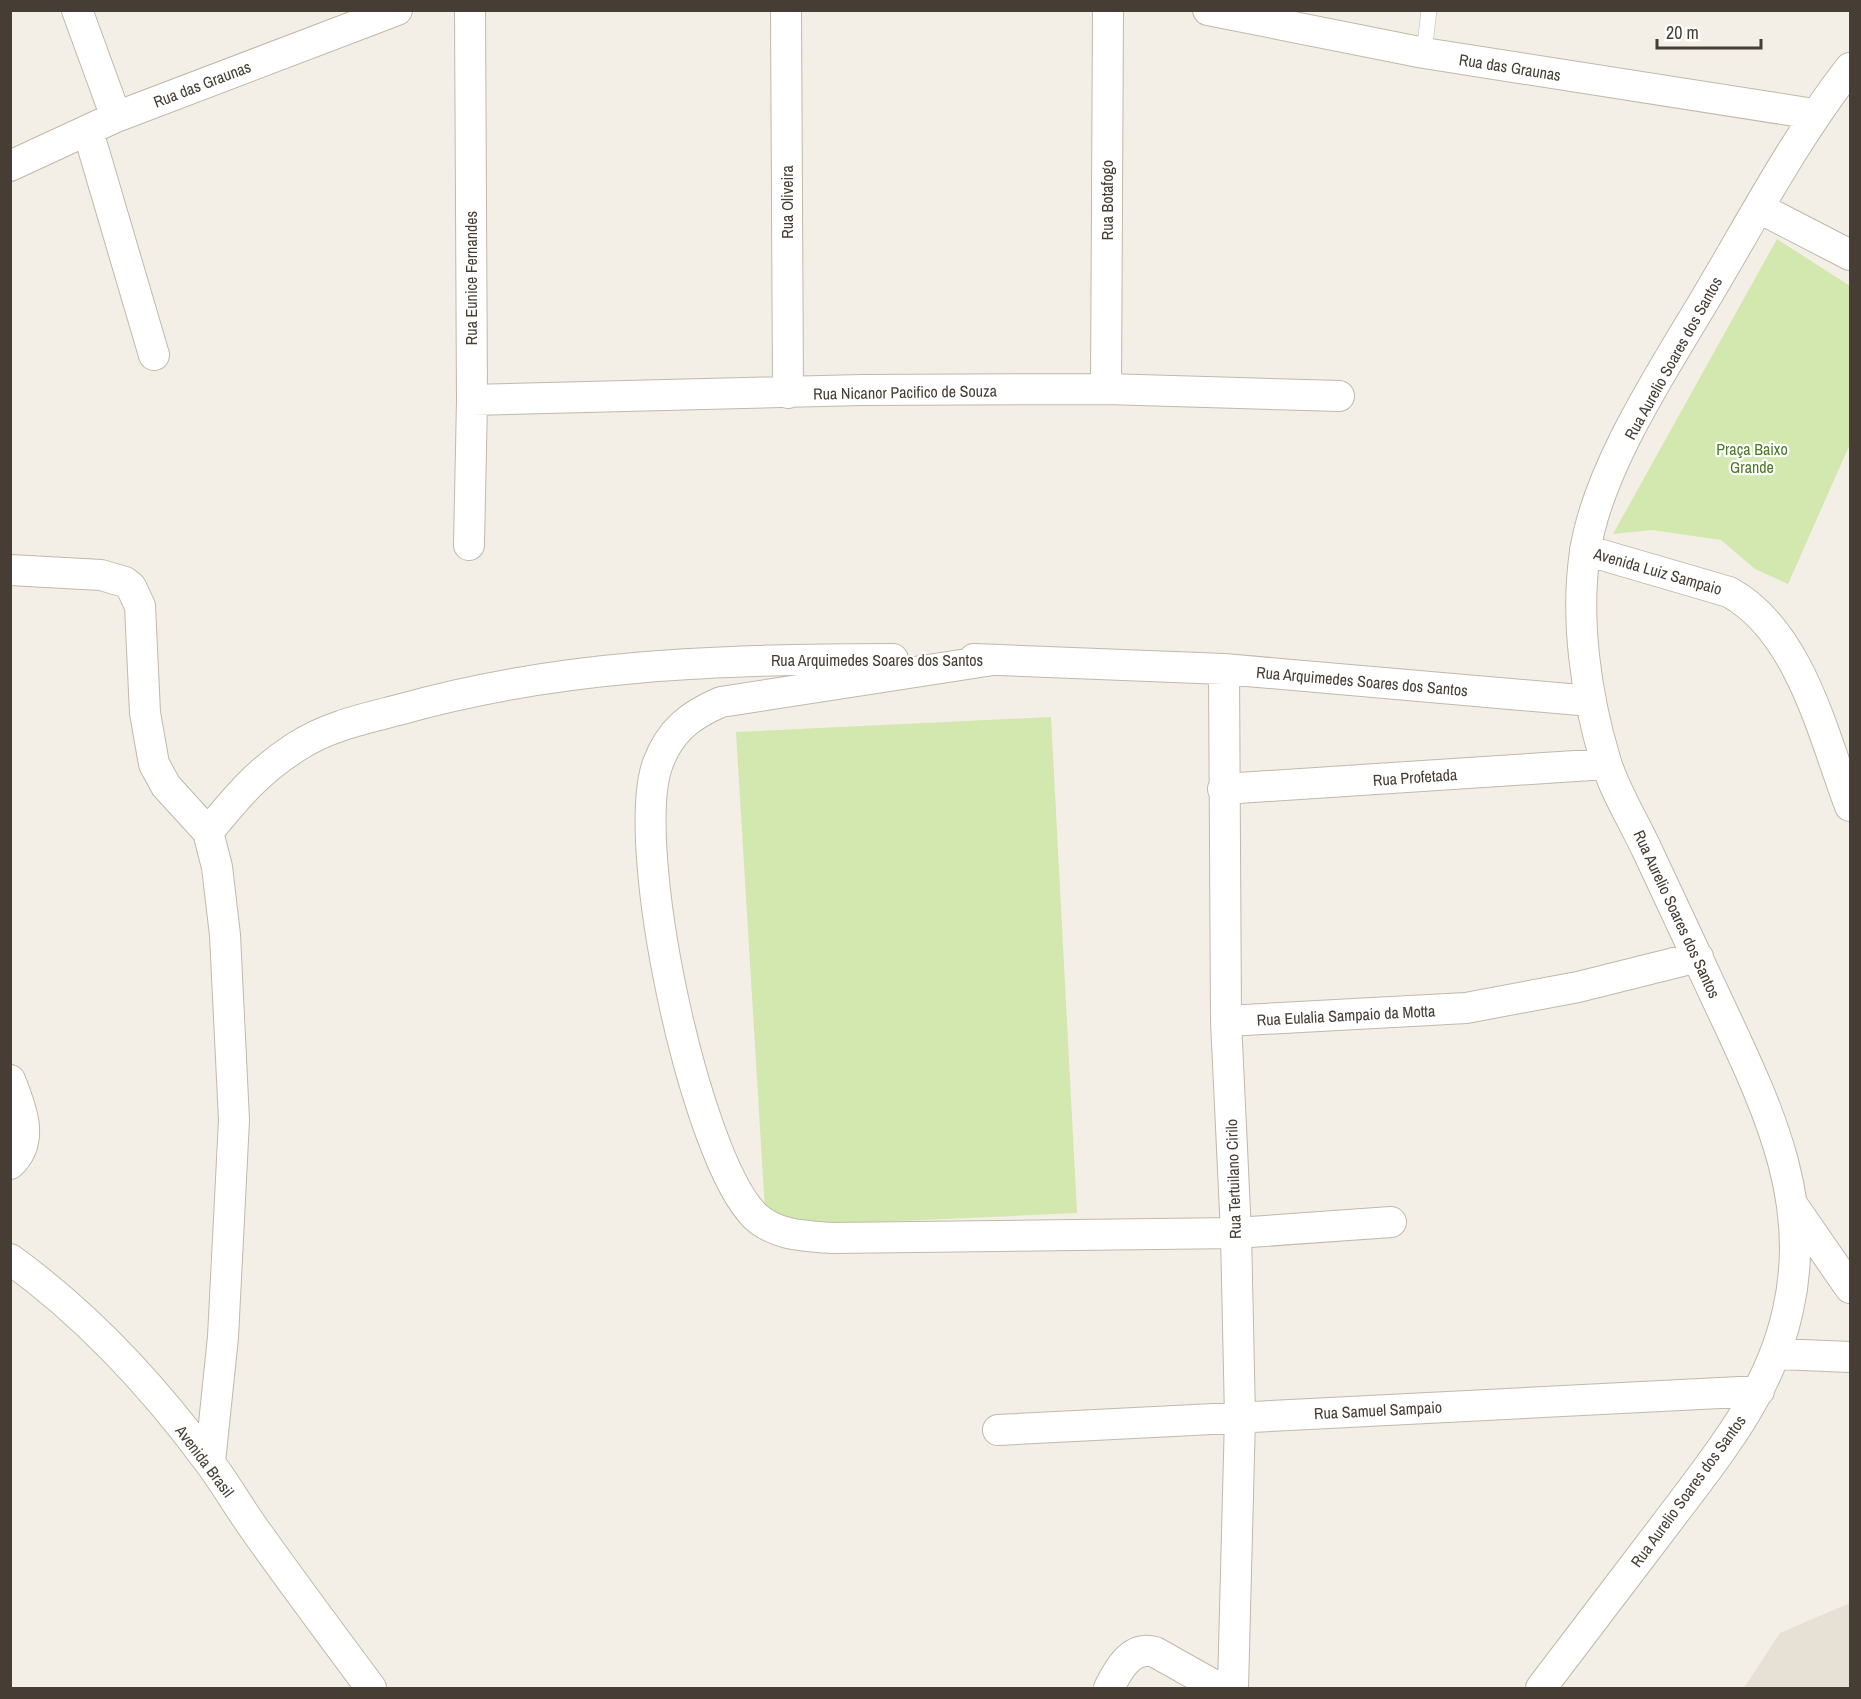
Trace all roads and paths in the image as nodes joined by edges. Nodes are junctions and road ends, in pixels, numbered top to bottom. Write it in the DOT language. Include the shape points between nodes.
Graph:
graph roads {
  1 [pos="77,10"];
  2 [pos="397,10"];
  3 [pos="470,10"];
  4 [pos="786,10"];
  5 [pos="1108,10"];
  6 [pos="1208,10"];
  7 [pos="1428,10"];
  8 [pos="1424,53"];
  9 [pos="1851,68"];
  10 [pos="1814,114"];
  11 [pos="116,117"];
  12 [pos="88,131"];
  13 [pos="10,166"];
  14 [pos="1759,208"];
  15 [pos="1851,255"];
  16 [pos="154,355"];
  17 [pos="1106,389"];
  18 [pos="788,393"];
  19 [pos="1339,396"];
  20 [pos="472,400"];
  21 [pos="469,545"];
  22 [pos="1585,550"];
  23 [pos="10,570"];
  24 [pos="993,660"];
  25 [pos="1224,669"];
  26 [pos="1591,701"];
  27 [pos="1606,764"];
  28 [pos="1223,789"];
  29 [pos="1851,806"];
  30 [pos="208,832"];
  31 [pos="1698,957"];
  32 [pos="1227,1022"];
  33 [pos="10,1080"];
  34 [pos="10,1164"];
  35 [pos="1794,1207"];
  36 [pos="1391,1222"];
  37 [pos="1236,1233"];
  38 [pos="10,1259"];
  39 [pos="1851,1288"];
  40 [pos="1776,1354"];
  41 [pos="1851,1357"];
  42 [pos="1759,1391"];
  43 [pos="1240,1417"];
  44 [pos="998,1430"];
  45 [pos="210,1462"];
  46 [pos="370,1689"];
  47 [pos="1108,1689"];
  48 [pos="1219,1689"];
  49 [pos="1233,1689"];
  50 [pos="1541,1689"];
  1 -- 11 [label="street"];
  2 -- 11 [label="street, Rua das Graunas"];
  3 -- 20 [label="street, Rua Eunice Fernandes"];
  4 -- 18 [label="street, Rua Oliveira"];
  5 -- 17 [label="street, Rua Botafogo"];
  6 -- 8 [label="street, Rua das Graunas"];
  7 -- 8 [label="lane"];
  8 -- 10 [label="street, Rua das Graunas"];
  9 -- 10 [label="street, Rua Aurelio Soares dos Santos"];
  10 -- 14 [label="street, Rua Aurelio Soares dos Santos"];
  11 -- 12 [label="street, Rua das Graunas"];
  12 -- 13 [label="street, Rua das Graunas"];
  12 -- 16 [label="street"];
  14 -- 15 [label="street"];
  14 -- 22 [label="street, Rua Aurelio Soares dos Santos" via="1637,416 1601,494"];
  17 -- 18 [label="street, Rua Nicanor Pacifico de Souza"];
  17 -- 19 [label="street, Rua Nicanor Pacifico de Souza"];
  18 -- 20 [label="street, Rua Nicanor Pacifico de Souza"];
  20 -- 21 [label="street, Rua Eunice Fernandes"];
  22 -- 26 [label="street, Rua Aurelio Soares dos Santos" via="1583,613"];
  22 -- 29 [label="street, Avenida Luiz Sampaio" via="1729,592 1763,616 1784,643 1805,685"];
  23 -- 30 [label="street" via="101,575 131,587 140,606 145,713 154,764 166,786"];
  24 -- 25 [label="street, Rua Arquimedes Soares dos Santos"];
  24 -- 30 [label="street, Rua Arquimedes Soares dos Santos" via="681,662 548,676 432,700 338,726 297,746 250,781"];
  24 -- 37 [label="street" via="721,702 683,722 667,742 657,765 651,804 655,906 675,1007 721,1162 756,1217 772,1228 795,1235 832,1238"];
  25 -- 26 [label="street, Rua Arquimedes Soares dos Santos"];
  25 -- 28 [label="street, Rua Tertuilano Cirilo"];
  26 -- 27 [label="street, Rua Aurelio Soares dos Santos"];
  27 -- 28 [label="street, Rua Profetada"];
  27 -- 31 [label="street, Rua Aurelio Soares dos Santos"];
  28 -- 32 [label="street, Rua Tertuilano Cirilo"];
  30 -- 45 [label="street" via="217,867 225,935 234,1120 223,1337"];
  31 -- 32 [label="street, Rua Eulalia Sampaio da Motta" via="1568,989 1466,1008"];
  31 -- 35 [label="street, Rua Aurelio Soares dos Santos" via="1761,1094 1781,1151"];
  32 -- 37 [label="street, Rua Tertuilano Cirilo"];
  33 -- 34 [label="street" via="24,1124 21,1149"];
  35 -- 39 [label="street"];
  35 -- 40 [label="street, Rua Aurelio Soares dos Santos" via="1789,1307"];
  36 -- 37 [label="street"];
  37 -- 43 [label="street, Rua Tertuilano Cirilo"];
  38 -- 45 [label="street, Avenida Brasil" via="91,1327"];
  40 -- 41 [label="street"];
  40 -- 42 [label="street, Rua Aurelio Soares dos Santos"];
  42 -- 43 [label="street, Rua Samuel Sampaio"];
  42 -- 50 [label="street, Rua Aurelio Soares dos Santos" via="1724,1446"];
  43 -- 44 [label="street, Rua Samuel Sampaio"];
  43 -- 49 [label="street, Rua Tertuilano Cirilo"];
  45 -- 46 [label="street, Avenida Brasil"];
  47 -- 48 [label="street" via="1121,1665 1146,1650"];
}
